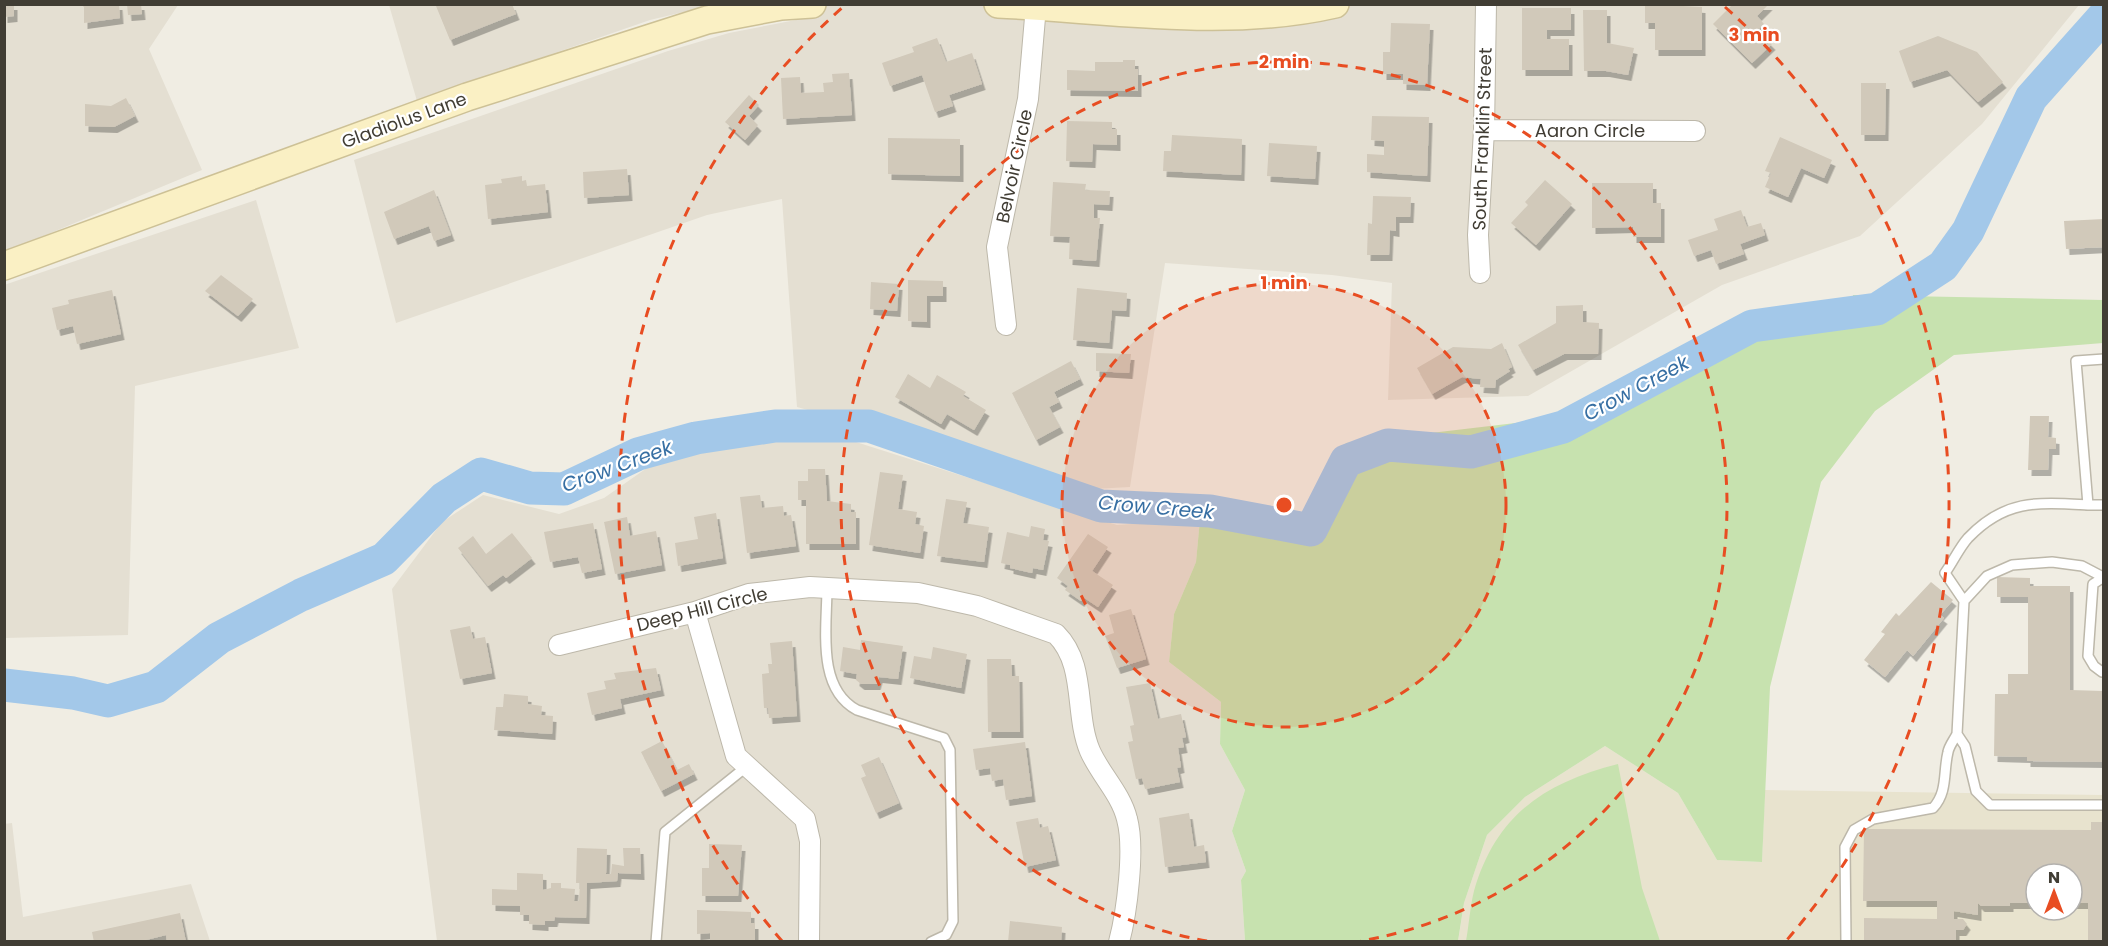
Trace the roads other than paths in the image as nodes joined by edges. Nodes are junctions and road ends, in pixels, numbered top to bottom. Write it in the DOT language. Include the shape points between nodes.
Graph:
graph roads {
  1 [pos="812,4"];
  2 [pos="998,4"];
  3 [pos="1335,4"];
  4 [pos="1486,4"];
  5 [pos="781,5"];
  6 [pos="1036,6"];
  7 [pos="1484,130"];
  8 [pos="1695,131"];
  9 [pos="4,266"];
  10 [pos="1480,273"];
  11 [pos="1006,325"];
  12 [pos="2103,359"];
  13 [pos="2088,505"];
  14 [pos="2103,505"];
  15 [pos="2103,577"];
  16 [pos="827,587"];
  17 [pos="1964,601"];
  18 [pos="695,612"];
  19 [pos="559,645"];
  20 [pos="2102,672"];
  21 [pos="1957,735"];
  22 [pos="746,767"];
  23 [pos="2103,805"];
  24 [pos="656,942"];
  25 [pos="809,942"];
  26 [pos="931,942"];
  27 [pos="1119,942"];
  28 [pos="1846,942"];
  1 -- 5 [label="street, Gladiolus Lane"];
  2 -- 6 [label="street"];
  3 -- 6 [label="street" via="1268,14 1193,15"];
  4 -- 7 [label="street, South Franklin Street"];
  5 -- 9 [label="street, Gladiolus Lane" via="707,20 467,97"];
  6 -- 11 [label="street, Belvoir Circle" via="1028,99 997,248"];
  7 -- 8 [label="street, Aaron Circle"];
  7 -- 10 [label="street, South Franklin Street" via="1478,235"];
  12 -- 13 [label="lane" via="2076,361"];
  13 -- 14 [label="lane"];
  13 -- 17 [label="lane" via="2053,503 2006,508 1968,539 1945,573"];
  15 -- 17 [label="lane" via="2082,566 2052,562 2012,565 1987,576"];
  15 -- 20 [label="lane" via="2093,584 2088,656"];
  16 -- 18 [label="street, Deep Hill Circle" via="748,594"];
  16 -- 26 [label="lane" via="828,666 835,692 843,703 944,738 950,750 953,921 946,934"];
  16 -- 27 [label="street, Deep Hill Circle" via="918,592 977,606 1056,634 1064,643 1074,663 1090,749 1127,819 1130,847"];
  17 -- 21 [label="lane"];
  18 -- 19 [label="street, Deep Hill Circle"];
  18 -- 22 [label="street" via="736,756"];
  21 -- 23 [label="lane" via="1965,747 1976,791 1990,805"];
  21 -- 28 [label="lane" via="1948,750 1945,782 1933,808 1873,819 1854,830 1845,847"];
  22 -- 24 [label="lane" via="665,832"];
  22 -- 25 [label="street" via="805,819 810,841"];
}
